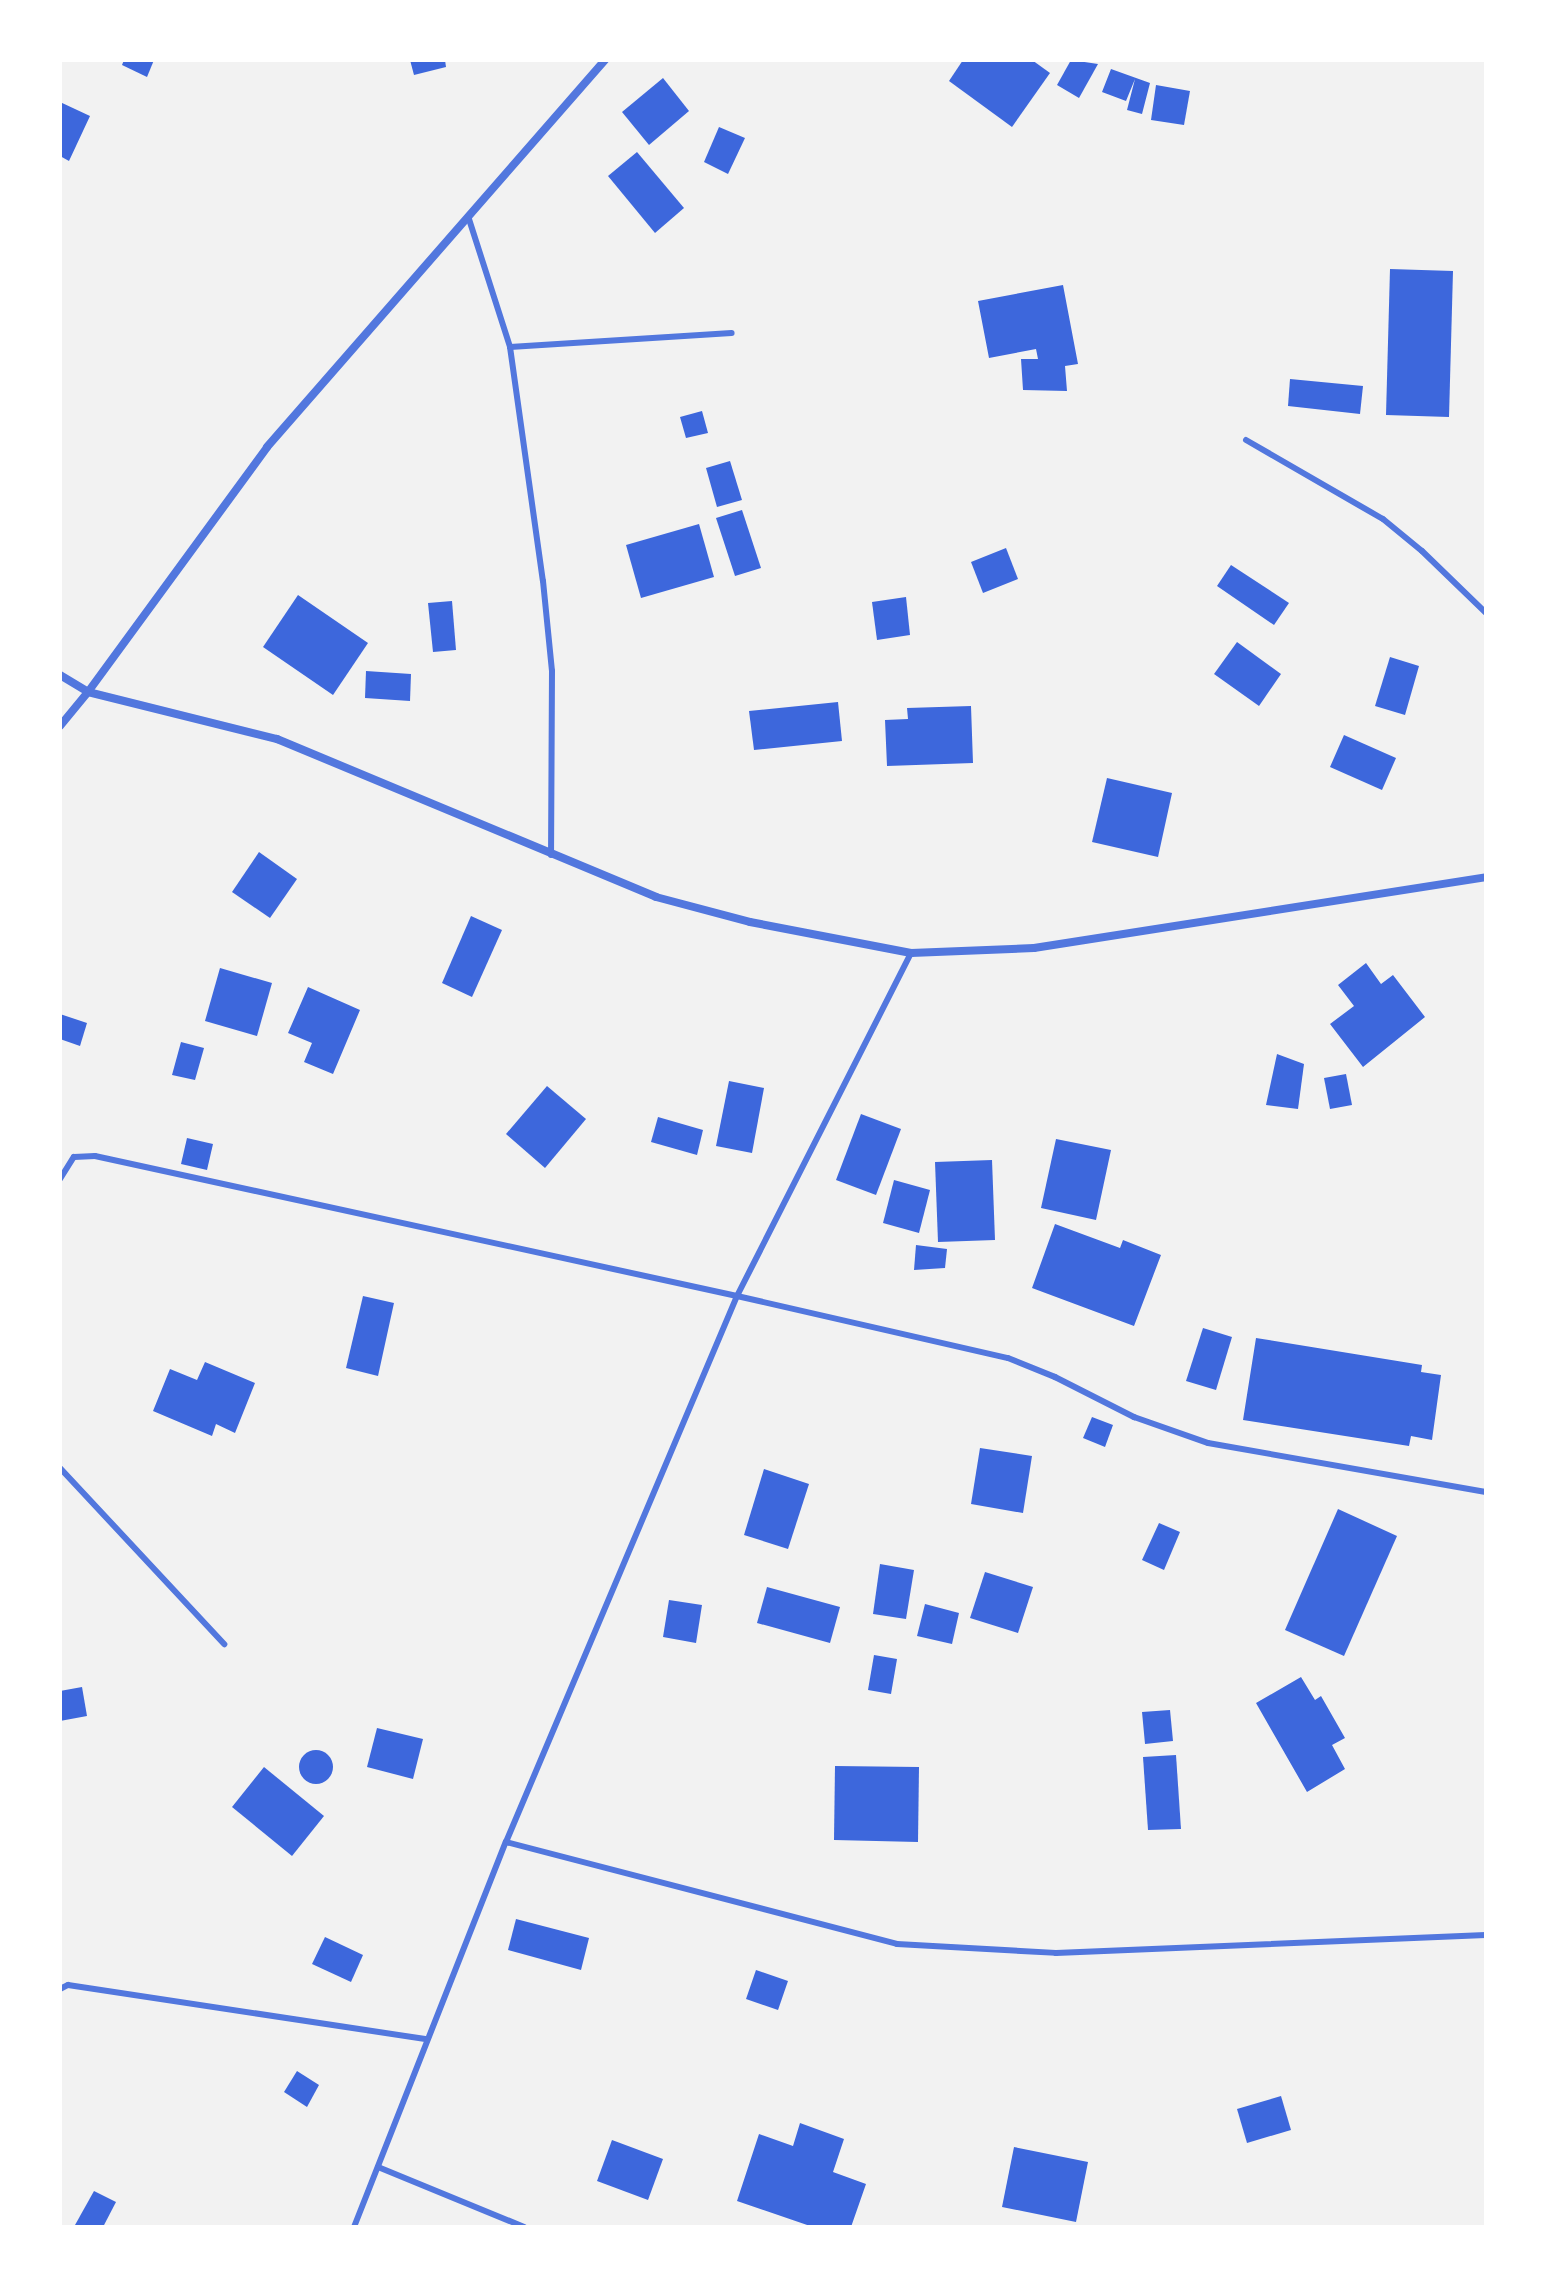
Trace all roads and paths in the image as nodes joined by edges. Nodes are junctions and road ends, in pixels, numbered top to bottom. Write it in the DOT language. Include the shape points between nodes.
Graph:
graph roads {
  1 [pos="605,60"];
  2 [pos="468,216"];
  3 [pos="732,333"];
  4 [pos="510,347"];
  5 [pos="1246,440"];
  6 [pos="1486,613"];
  7 [pos="60,675"];
  8 [pos="88,692"];
  9 [pos="60,726"];
  10 [pos="551,855"];
  11 [pos="1486,877"];
  12 [pos="911,953"];
  13 [pos="60,1179"];
  14 [pos="737,1296"];
  15 [pos="60,1468"];
  16 [pos="1486,1492"];
  17 [pos="224,1644"];
  18 [pos="506,1842"];
  19 [pos="1486,1935"];
  20 [pos="60,1989"];
  21 [pos="427,2039"];
  22 [pos="378,2167"];
  23 [pos="354,2227"];
  24 [pos="524,2227"];
  1 -- 2 [label="street"];
  2 -- 4 [label="lane"];
  2 -- 8 [label="street" via="267,447"];
  3 -- 4 [label="lane"];
  4 -- 10 [label="lane" via="549,632"];
  5 -- 6 [label="lane" via="1383,519"];
  7 -- 8 [label="street"];
  8 -- 9 [label="street"];
  8 -- 10 [label="street" via="277,739"];
  10 -- 12 [label="street" via="699,910"];
  11 -- 12 [label="street" via="1063,944"];
  12 -- 14 [label="lane"];
  13 -- 14 [label="lane" via="74,1157 95,1156"];
  14 -- 16 [label="lane" via="1008,1358 1134,1417 1208,1443"];
  14 -- 18 [label="lane"];
  15 -- 17 [label="lane"];
  18 -- 19 [label="lane" via="897,1944 1056,1953"];
  18 -- 21 [label="lane"];
  20 -- 21 [label="lane" via="68,1985"];
  21 -- 22 [label="lane"];
  22 -- 23 [label="lane"];
  22 -- 24 [label="lane"];
}
